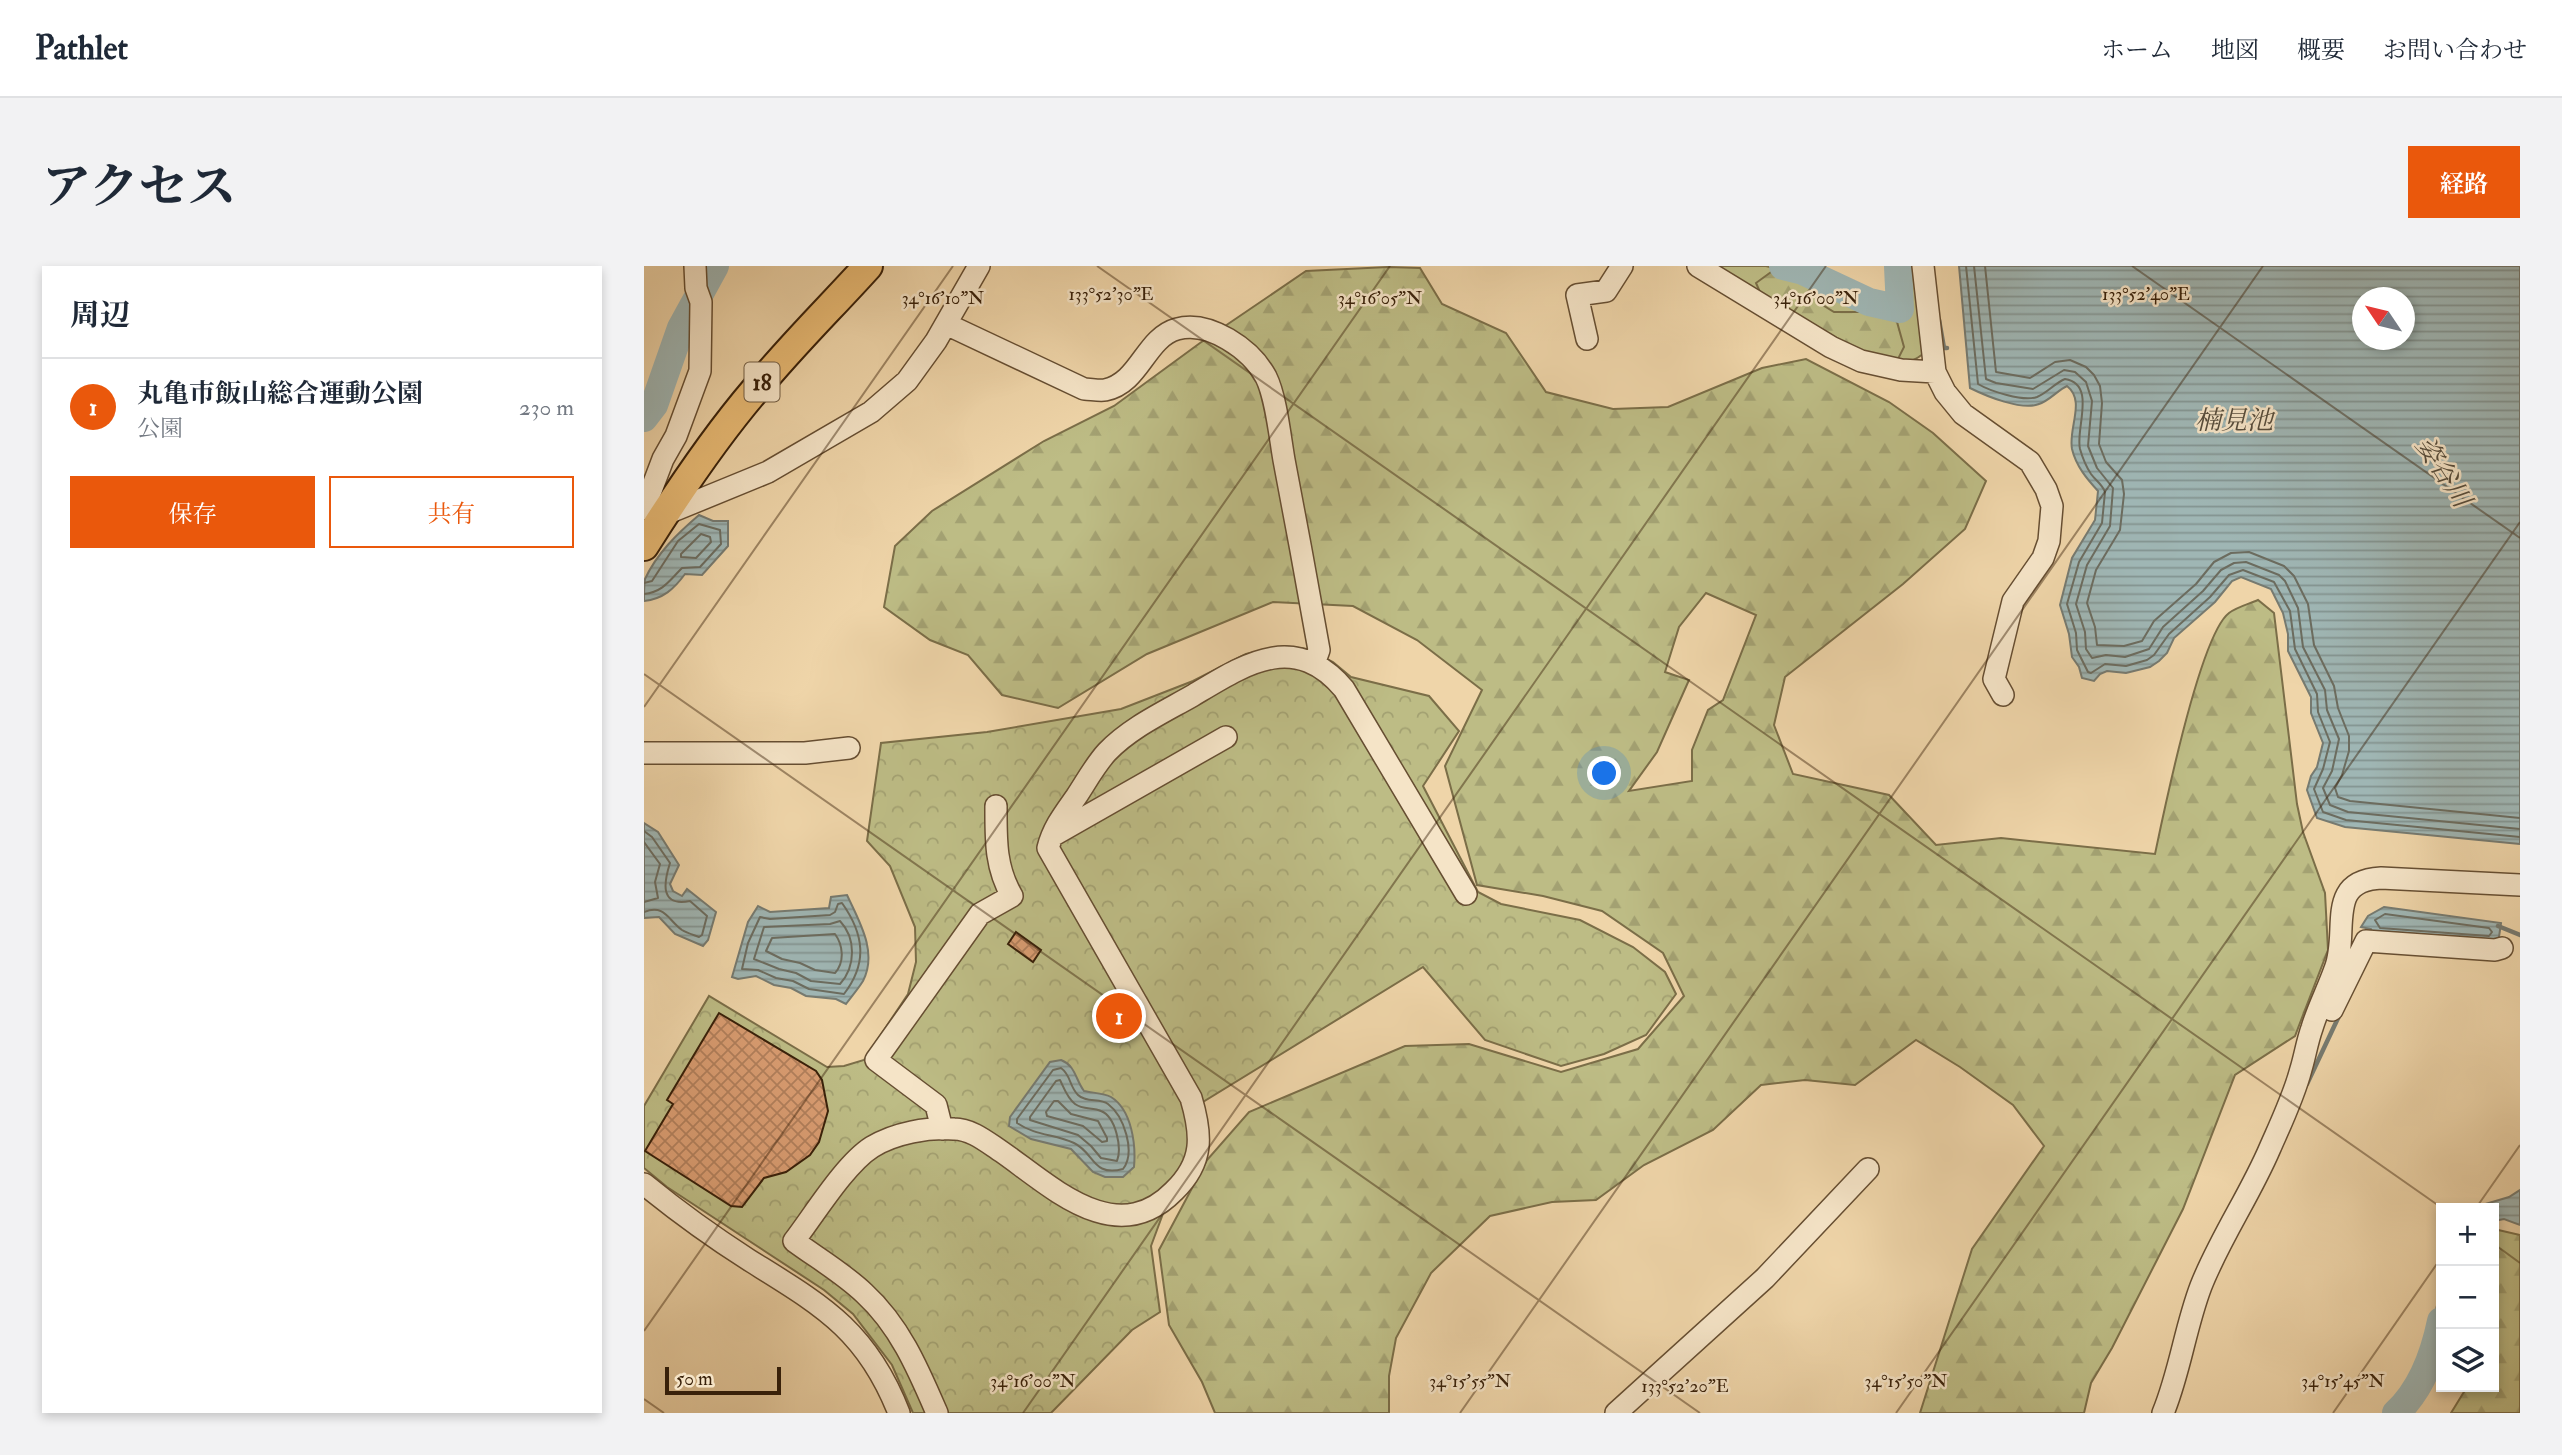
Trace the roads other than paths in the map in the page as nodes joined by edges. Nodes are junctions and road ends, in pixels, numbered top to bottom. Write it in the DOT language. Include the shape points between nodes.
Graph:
graph roads {
  1 [pos="695,266"];
  2 [pos="868,266"];
  3 [pos="979,266"];
  4 [pos="1622,266"];
  5 [pos="1698,266"];
  6 [pos="1923,266"];
  7 [pos="946,324"];
  8 [pos="1587,339"];
  9 [pos="1934,372"];
  10 [pos="659,508"];
  11 [pos="644,546"];
  12 [pos="1314,664"];
  13 [pos="2003,695"];
  14 [pos="1226,737"];
  15 [pos="849,748"];
  16 [pos="644,753"];
  17 [pos="996,806"];
  18 [pos="1051,837"];
  19 [pos="2520,885"];
  20 [pos="1466,894"];
  21 [pos="2502,948"];
  22 [pos="2305,1057"];
  23 [pos="942,1129"];
  24 [pos="1868,1169"];
  25 [pos="644,1184"];
  26 [pos="899,1413"];
  27 [pos="937,1413"];
  28 [pos="1616,1413"];
  29 [pos="2163,1413"];
  1 -- 10 [label="street" via="701,371 663,459"];
  2 -- 10 [label="main road, 18" via="757,387"];
  3 -- 7 [label="street"];
  4 -- 8 [label="street" via="1606,290 1577,295"];
  5 -- 9 [label="street" via="1830,347 1861,361"];
  6 -- 9 [label="street"];
  7 -- 10 [label="street" via="907,380 871,411 768,472"];
  7 -- 12 [label="street" via="1084,389 1105,390 1125,382 1159,340 1176,329 1199,327 1249,354 1266,377 1276,417 1319,650"];
  9 -- 13 [label="street" via="1963,414 2030,462 2052,506 2043,558 2013,601 1994,679"];
  10 -- 11 [label="main road, 18"];
  12 -- 18 [label="street" via="1293,658 1246,664 1135,729 1106,753"];
  12 -- 20 [label="street" via="1344,689"];
  14 -- 18 [label="street"];
  15 -- 16 [label="street"];
  17 -- 23 [label="street" via="997,859 1012,896 980,914 876,1060 936,1105"];
  18 -- 23 [label="street" via="1048,848 1060,873 1191,1098 1199,1126 1192,1167 1167,1199 1147,1210 1100,1214 1078,1205 979,1136 957,1128"];
  19 -- 22 [label="street" via="2381,878 2354,884 2345,895 2337,965 2311,1029"];
  21 -- 22 [label="street" via="2367,940"];
  22 -- 29 [label="street" via="2270,1150 2201,1286"];
  23 -- 27 [label="street" via="901,1135 872,1147 852,1165 794,1241 863,1292 892,1323 912,1355"];
  24 -- 28 [label="street" via="1765,1278"];
  25 -- 26 [label="street" via="840,1320 880,1372"];
}
